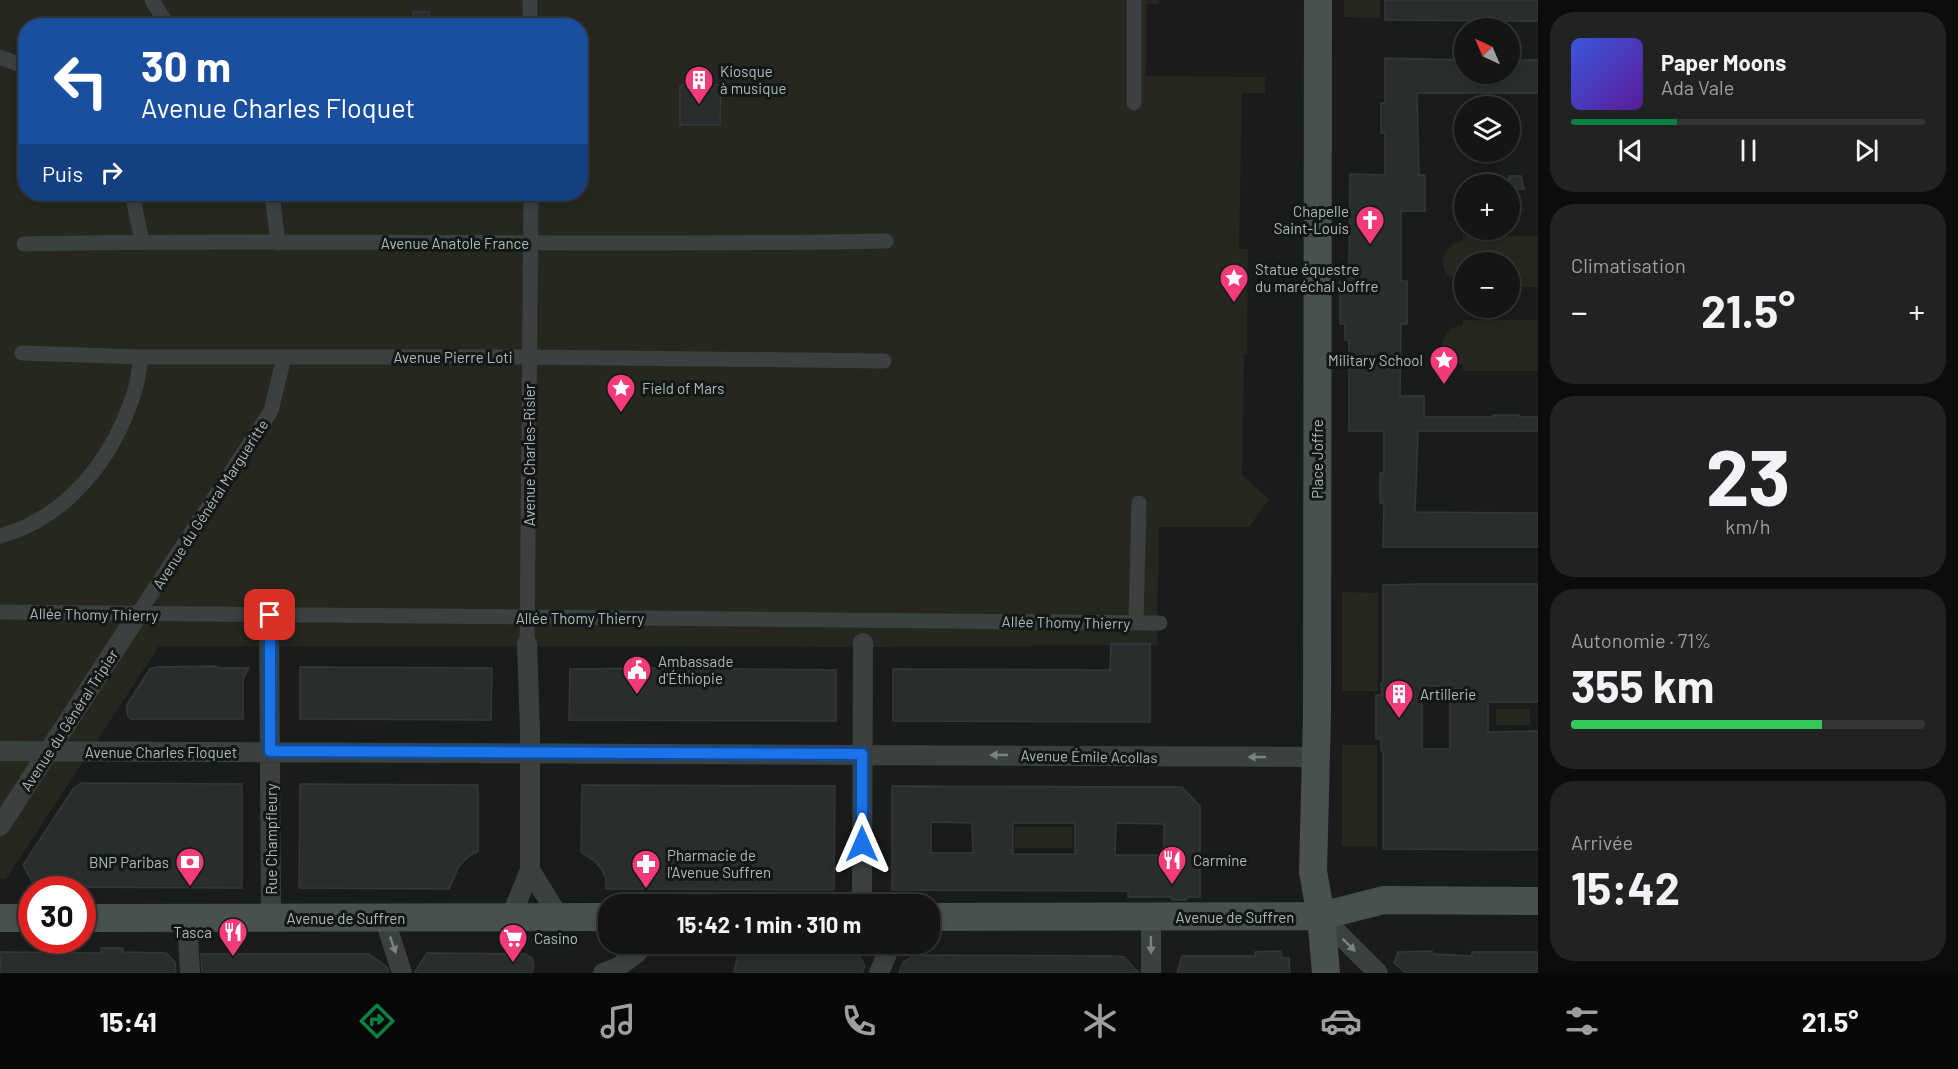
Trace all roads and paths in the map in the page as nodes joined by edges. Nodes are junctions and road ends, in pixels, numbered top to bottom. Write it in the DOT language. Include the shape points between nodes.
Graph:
graph roads {
  1 [pos="152,0"];
  2 [pos="530,0"];
  3 [pos="1134,0"];
  4 [pos="1318,0"];
  5 [pos="163,18"];
  6 [pos="530,18"];
  7 [pos="0,57"];
  8 [pos="18,64"];
  9 [pos="1134,103"];
  10 [pos="133,201"];
  11 [pos="273,201"];
  12 [pos="531,201"];
  13 [pos="142,241"];
  14 [pos="886,241"];
  15 [pos="278,243"];
  16 [pos="24,244"];
  17 [pos="531,244"];
  18 [pos="22,354"];
  19 [pos="141,357"];
  20 [pos="284,357"];
  21 [pos="530,357"];
  22 [pos="884,361"];
  23 [pos="1138,503"];
  24 [pos="0,536"];
  25 [pos="0,612"];
  26 [pos="138,614"];
  27 [pos="270,615"];
  28 [pos="527,617"];
  29 [pos="1136,623"];
  30 [pos="1160,623"];
  31 [pos="527,644"];
  32 [pos="863,644"];
  33 [pos="0,751"];
  34 [pos="270,751"];
  35 [pos="49,752"];
  36 [pos="530,753"];
  37 [pos="862,754"];
  38 [pos="1315,757"];
  39 [pos="0,826"];
  40 [pos="531,882"];
  41 [pos="862,894"];
  42 [pos="1538,901"];
  43 [pos="1321,916"];
  44 [pos="384,917"];
  45 [pos="511,917"];
  46 [pos="559,917"];
  47 [pos="598,917"];
  48 [pos="940,917"];
  49 [pos="1151,917"];
  50 [pos="0,918"];
  51 [pos="18,918"];
  52 [pos="96,918"];
  53 [pos="187,918"];
  54 [pos="271,918"];
  55 [pos="635,954"];
  56 [pos="887,954"];
  57 [pos="190,973"];
  58 [pos="402,973"];
  59 [pos="603,973"];
  60 [pos="879,973"];
  61 [pos="1151,973"];
  62 [pos="1326,973"];
  63 [pos="1378,973"];
  1 -- 5 [label="street"];
  2 -- 6 [label="street"];
  3 -- 9 [label="street"];
  4 -- 38 [label="main road, Place Joffre"];
  7 -- 8 [label="street"];
  10 -- 13 [label="street"];
  11 -- 15 [label="street"];
  12 -- 17 [label="street, Avenue Charles-Risler"];
  13 -- 15 [label="street, Avenue Anatole France"];
  13 -- 16 [label="street, Avenue Anatole France"];
  14 -- 17 [label="street, Avenue Anatole France"];
  15 -- 17 [label="street, Avenue Anatole France"];
  17 -- 21 [label="street, Avenue Charles-Risler"];
  18 -- 19 [label="street, Avenue Pierre Loti"];
  19 -- 20 [label="street, Avenue Pierre Loti"];
  19 -- 24 [label="street" via="135,391 115,440 81,488 38,521"];
  20 -- 21 [label="street, Avenue Pierre Loti"];
  20 -- 26 [label="street, Avenue du Général Margueritte" via="271,411"];
  21 -- 22 [label="street, Avenue Pierre Loti"];
  21 -- 28 [label="street, Avenue Charles-Risler"];
  23 -- 29 [label="street"];
  25 -- 26 [label="street, Allée Thomy Thierry"];
  26 -- 27 [label="street, Allée Thomy Thierry"];
  26 -- 35 [label="street, Avenue du Général Tripier"];
  27 -- 28 [label="street, Allée Thomy Thierry"];
  27 -- 34 [label="street, Rue Champfleury"];
  28 -- 29 [label="street, Allée Thomy Thierry"];
  28 -- 31 [label="street, Avenue Charles-Risler"];
  29 -- 30 [label="street, Allée Thomy Thierry"];
  31 -- 36 [label="street"];
  32 -- 37 [label="street"];
  33 -- 35 [label="street, Avenue Charles Floquet"];
  34 -- 35 [label="street, Avenue Charles Floquet"];
  34 -- 36 [label="street, Avenue Charles Floquet"];
  34 -- 54 [label="street, Rue Champfleury"];
  35 -- 39 [label="street, Avenue du Général Tripier"];
  36 -- 37 [label="street, Avenue Charles Floquet"];
  36 -- 40 [label="street"];
  38 -- 37 [label="street, Avenue Émile Acollas, one-way"];
  37 -- 41 [label="street"];
  38 -- 43 [label="main road, Place Joffre" via="1313,872"];
  40 -- 45 [label="street"];
  40 -- 46 [label="street"];
  42 -- 43 [label="main road, Avenue de Suffren" via="1384,900"];
  43 -- 49 [label="main road, Avenue de Suffren"];
  43 -- 62 [label="main road, Place Joffre"];
  43 -- 63 [label="street, one-way"];
  44 -- 45 [label="main road, Avenue de Suffren"];
  44 -- 54 [label="main road, Avenue de Suffren"];
  44 -- 58 [label="street, one-way"];
  45 -- 46 [label="main road, Avenue de Suffren"];
  46 -- 47 [label="main road, Avenue de Suffren"];
  48 -- 49 [label="main road, Avenue de Suffren"];
  49 -- 61 [label="street, one-way"];
  50 -- 51 [label="main road"];
  52 -- 53 [label="main road, Avenue de Suffren"];
  53 -- 54 [label="main road, Avenue de Suffren"];
  53 -- 57 [label="street"];
  55 -- 59 [label="street"];
  56 -- 60 [label="street"];
}
